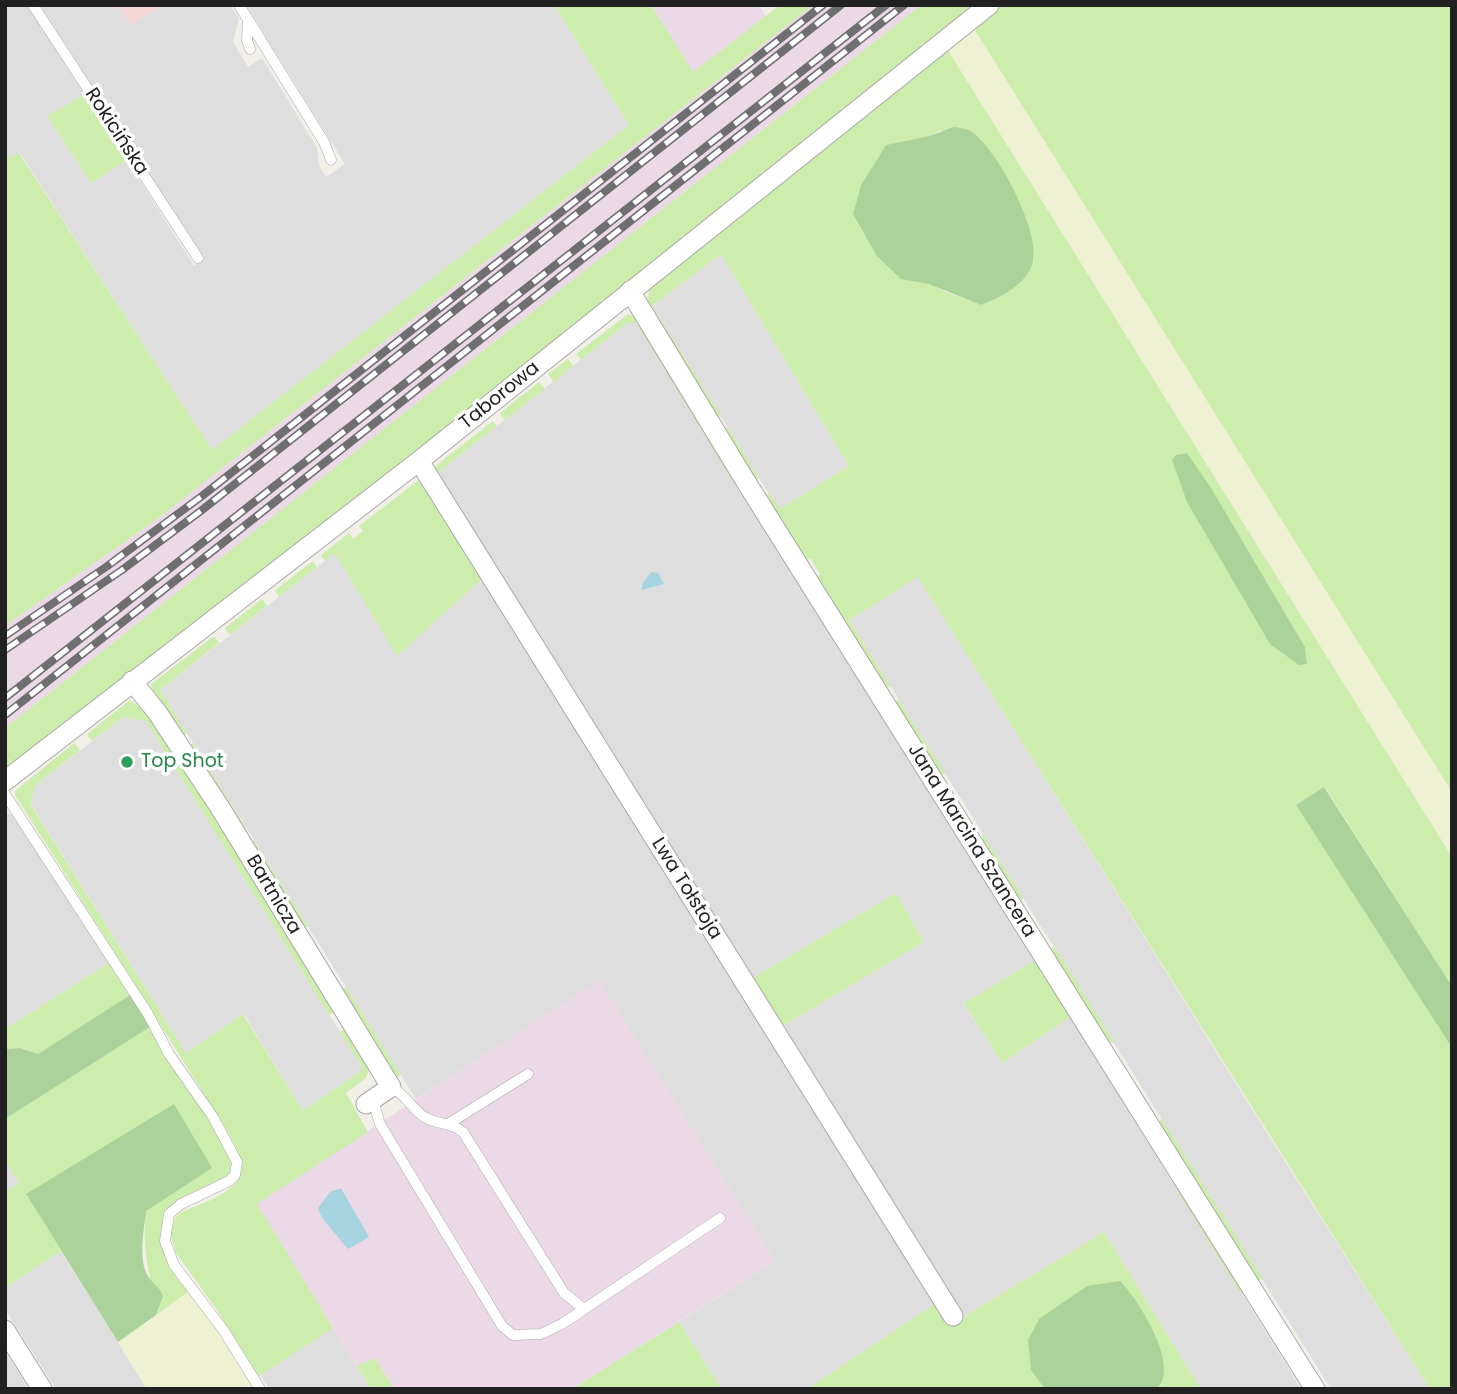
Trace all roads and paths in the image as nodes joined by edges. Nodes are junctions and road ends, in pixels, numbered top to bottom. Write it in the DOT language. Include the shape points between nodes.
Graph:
graph roads {
  1 [pos="33,5"];
  2 [pos="239,5"];
  3 [pos="989,5"];
  4 [pos="248,19"];
  5 [pos="250,49"];
  6 [pos="331,160"];
  7 [pos="198,258"];
  8 [pos="630,291"];
  9 [pos="419,461"];
  10 [pos="132,681"];
  11 [pos="5,781"];
  12 [pos="5,794"];
  13 [pos="528,1074"];
  14 [pos="391,1087"];
  15 [pos="370,1101"];
  16 [pos="448,1124"];
  17 [pos="720,1218"];
  18 [pos="583,1309"];
  19 [pos="953,1317"];
  20 [pos="5,1330"];
  21 [pos="42,1389"];
  22 [pos="260,1389"];
  23 [pos="1315,1389"];
  1 -- 7 [label="lane, Rokicińska"];
  2 -- 4 [label="lane"];
  3 -- 8 [label="street, Taborowa"];
  4 -- 5 [label="lane"];
  4 -- 6 [label="lane"];
  8 -- 9 [label="street, Taborowa"];
  8 -- 23 [label="street, Jana Marcina Szancera"];
  9 -- 10 [label="street, Taborowa"];
  9 -- 19 [label="street, Lwa Tołstoja"];
  10 -- 11 [label="street, Taborowa"];
  10 -- 14 [label="street, Bartnicza" via="219,806"];
  12 -- 22 [label="lane" via="144,1007 237,1162 229,1181 169,1214 165,1241 174,1265"];
  13 -- 16 [label="lane"];
  14 -- 15 [label="street"];
  14 -- 16 [label="lane" via="422,1116"];
  15 -- 18 [label="lane" via="506,1331 522,1337 541,1334"];
  16 -- 18 [label="lane" via="463,1132 564,1293"];
  17 -- 18 [label="lane"];
  20 -- 21 [label="street"];
}
